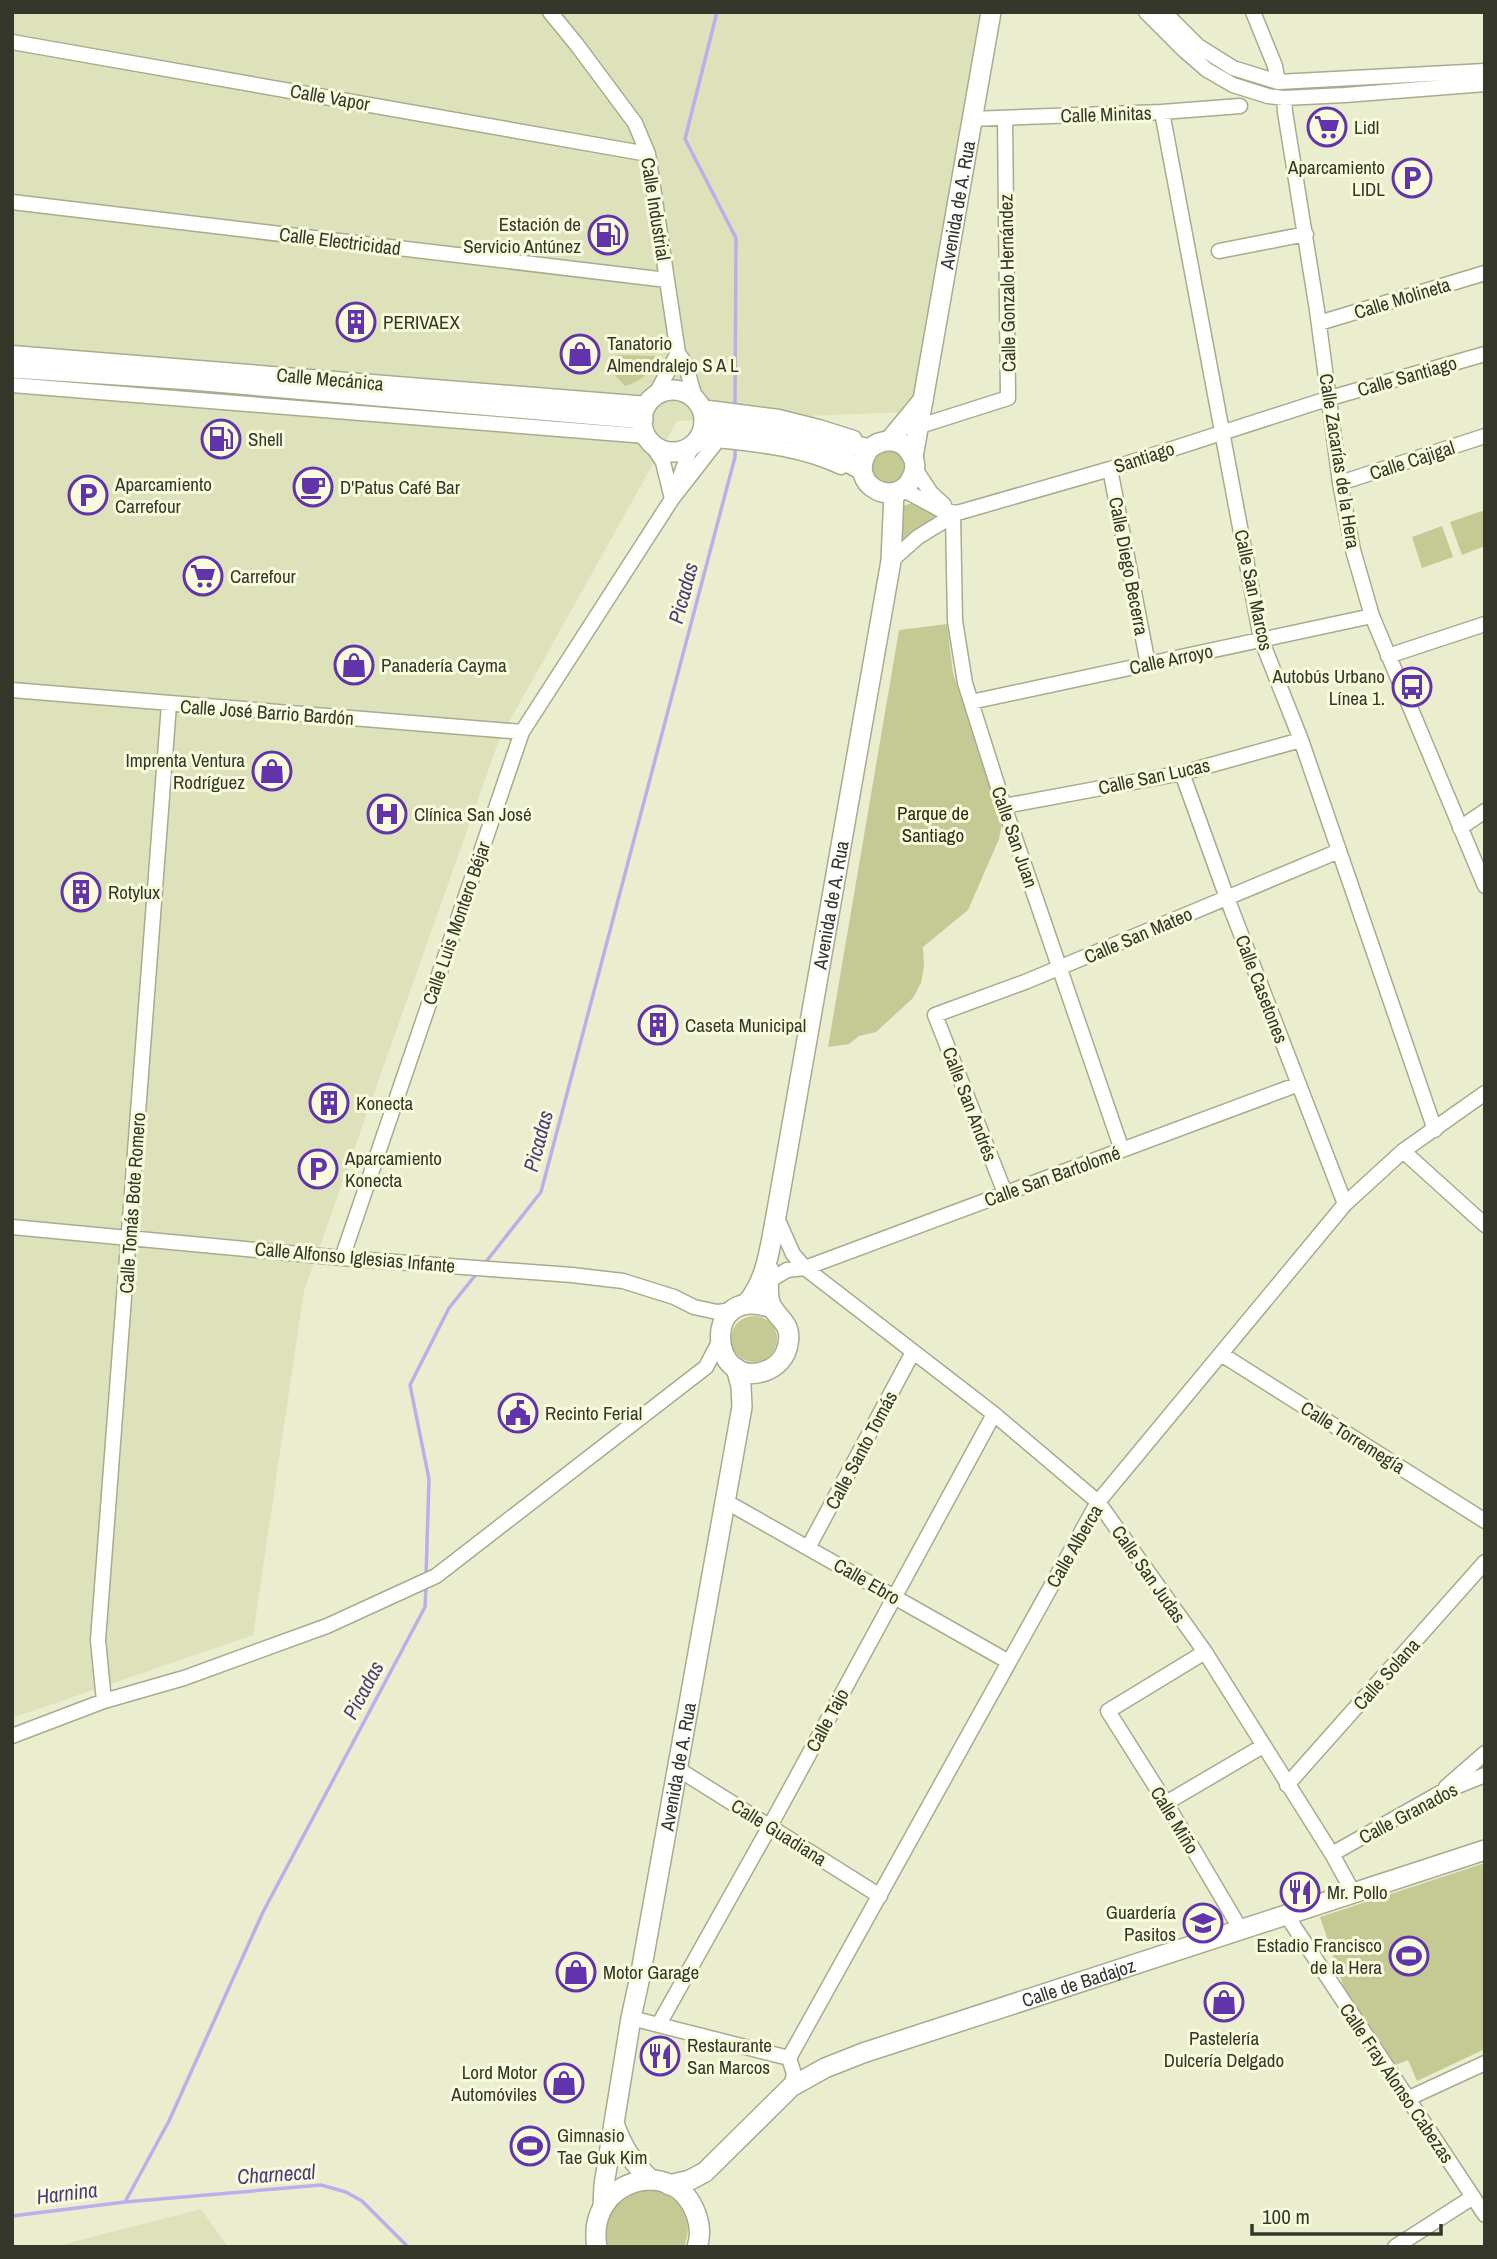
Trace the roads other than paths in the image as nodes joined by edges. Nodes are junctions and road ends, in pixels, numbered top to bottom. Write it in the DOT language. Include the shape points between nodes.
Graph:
graph roads {
  1 [pos="550,12"];
  2 [pos="990,12"];
  3 [pos="1146,12"];
  4 [pos="1164,12"];
  5 [pos="1253,12"];
  6 [pos="12,42"];
  7 [pos="1485,71"];
  8 [pos="1278,82"];
  9 [pos="1485,84"];
  10 [pos="1284,98"];
  11 [pos="1240,106"];
  12 [pos="1162,112"];
  13 [pos="1005,118"];
  14 [pos="971,119"];
  15 [pos="648,154"];
  16 [pos="12,202"];
  17 [pos="1306,234"];
  18 [pos="1219,251"];
  19 [pos="1485,273"];
  20 [pos="667,280"];
  21 [pos="1319,323"];
  22 [pos="12,353"];
  23 [pos="678,353"];
  24 [pos="1485,354"];
  25 [pos="12,368"];
  26 [pos="12,386"];
  27 [pos="1330,398"];
  28 [pos="924,399"];
  29 [pos="648,420"];
  30 [pos="718,426"];
  31 [pos="920,426"];
  32 [pos="1221,432"];
  33 [pos="1485,436"];
  34 [pos="828,444"];
  35 [pos="878,444"];
  36 [pos="914,463"];
  37 [pos="1110,469"];
  38 [pos="865,478"];
  39 [pos="1340,483"];
  40 [pos="898,491"];
  41 [pos="672,499"];
  42 [pos="955,514"];
  43 [pos="891,561"];
  44 [pos="1372,616"];
  45 [pos="1479,626"];
  46 [pos="1261,639"];
  47 [pos="1484,640"];
  48 [pos="1388,656"];
  49 [pos="1148,664"];
  50 [pos="12,690"];
  51 [pos="971,702"];
  52 [pos="169,704"];
  53 [pos="522,732"];
  54 [pos="1301,740"];
  55 [pos="1182,773"];
  56 [pos="1004,807"];
  57 [pos="1485,811"];
  58 [pos="1460,828"];
  59 [pos="1339,851"];
  60 [pos="1485,886"];
  61 [pos="1227,898"];
  62 [pos="1059,968"];
  63 [pos="936,1015"];
  64 [pos="1299,1084"];
  65 [pos="1485,1093"];
  66 [pos="1435,1130"];
  67 [pos="1122,1150"];
  68 [pos="1403,1151"];
  69 [pos="1005,1193"];
  70 [pos="1345,1204"];
  71 [pos="776,1216"];
  72 [pos="1485,1225"];
  73 [pos="12,1227"];
  74 [pos="130,1237"];
  75 [pos="769,1250"];
  76 [pos="793,1254"];
  77 [pos="342,1258"];
  78 [pos="805,1268"];
  79 [pos="769,1281"];
  80 [pos="694,1307"];
  81 [pos="740,1307"];
  82 [pos="772,1308"];
  83 [pos="719,1336"];
  84 [pos="913,1352"];
  85 [pos="1222,1354"];
  86 [pos="733,1366"];
  87 [pos="706,1367"];
  88 [pos="762,1372"];
  89 [pos="742,1407"];
  90 [pos="994,1414"];
  91 [pos="725,1501"];
  92 [pos="1098,1502"];
  93 [pos="1485,1521"];
  94 [pos="808,1548"];
  95 [pos="1485,1562"];
  96 [pos="894,1596"];
  97 [pos="1205,1652"];
  98 [pos="1009,1662"];
  99 [pos="104,1701"];
  100 [pos="12,1736"];
  101 [pos="1263,1746"];
  102 [pos="1485,1753"];
  103 [pos="678,1769"];
  104 [pos="1485,1775"];
  105 [pos="1287,1785"];
  106 [pos="1440,1793"];
  107 [pos="1166,1803"];
  108 [pos="770,1826"];
  109 [pos="1485,1850"];
  110 [pos="1332,1854"];
  111 [pos="1354,1894"];
  112 [pos="880,1896"];
  113 [pos="1287,1916"];
  114 [pos="1241,1930"];
  115 [pos="631,2018"];
  116 [pos="659,2024"];
  117 [pos="789,2058"];
  118 [pos="1485,2063"];
  119 [pos="791,2087"];
  120 [pos="1407,2099"];
  121 [pos="615,2125"];
  122 [pos="705,2172"];
  123 [pos="660,2182"];
  124 [pos="1472,2197"];
  125 [pos="603,2206"];
  126 [pos="694,2207"];
  127 [pos="1485,2215"];
  128 [pos="597,2247"];
  129 [pos="697,2247"];
  130 [pos="1395,2247"];
  1 -- 15 [label="street, Calle Industrial" via="635,123"];
  2 -- 14 [label="street, Avenida de A. Rua"];
  3 -- 10 [label="street" via="1208,70 1233,85"];
  4 -- 8 [label="street" via="1198,46 1233,68"];
  5 -- 8 [label="street"];
  6 -- 15 [label="street, Calle Vapor"];
  7 -- 8 [label="street"];
  9 -- 10 [label="street"];
  10 -- 17 [label="street, Calle Zacarías de la Hera"];
  11 -- 12 [label="street, Calle Minitas"];
  12 -- 13 [label="street, Calle Minitas"];
  12 -- 32 [label="street, Calle San Marcos"];
  13 -- 14 [label="street, Calle Minitas"];
  13 -- 31 [label="street, Calle Gonzalo Hernández" via="1008,398"];
  14 -- 28 [label="street, Avenida de A. Rua"];
  15 -- 20 [label="street, Calle Industrial"];
  16 -- 20 [label="street, Calle Electricidad"];
  17 -- 18 [label="street"];
  17 -- 21 [label="street, Calle Zacarías de la Hera"];
  19 -- 21 [label="street, Calle Molineta"];
  20 -- 23 [label="street, Calle Industrial"];
  21 -- 27 [label="street, Calle Zacarías de la Hera"];
  22 -- 29 [label="street, Calle Mecánica"];
  23 -- 29 [label="street"];
  23 -- 30 [label="street, Calle Industrial"];
  24 -- 27 [label="street, Calle Santiago"];
  25 -- 29 [label="street"];
  26 -- 29 [label="street, Calle Mecánica"];
  27 -- 32 [label="street, Santiago"];
  27 -- 39 [label="street, Calle Zacarías de la Hera"];
  28 -- 31 [label="street, Avenida de A. Rua"];
  28 -- 35 [label="street"];
  29 -- 30 [label="street" via="663,450 670,452 685,450"];
  29 -- 30 [label="street" via="661,393 680,391"];
  29 -- 41 [label="street"];
  30 -- 34 [label="street" via="788,433"];
  30 -- 35 [label="street" via="806,423"];
  30 -- 38 [label="street" via="826,460"];
  30 -- 41 [label="street, Calle Luis Montero Béjar"];
  30 -- 41 [label="street, Calle Luis Montero Béjar"];
  31 -- 36 [label="street, Avenida de A. Rua"];
  32 -- 37 [label="street, Santiago"];
  32 -- 46 [label="street, Calle San Marcos"];
  33 -- 39 [label="street, Calle Cajigal"];
  34 -- 35 [label="street"];
  34 -- 38 [label="street" via="834,455"];
  35 -- 36 [label="street" via="904,445"];
  35 -- 38 [label="street" via="862,462"];
  36 -- 40 [label="street" via="913,477"];
  36 -- 42 [label="street" via="942,504"];
  37 -- 42 [label="street, Santiago"];
  37 -- 49 [label="street, Calle Diego Becerra"];
  38 -- 40 [label="street" via="885,493"];
  38 -- 43 [label="street, Avenida de A. Rua" via="881,517"];
  39 -- 44 [label="street, Calle Zacarías de la Hera"];
  40 -- 42 [label="street"];
  40 -- 43 [label="street, Avenida de A. Rua"];
  41 -- 53 [label="street, Calle Luis Montero Béjar"];
  42 -- 43 [label="street, Santiago"];
  42 -- 51 [label="street, Calle San Juan" via="955,621"];
  43 -- 71 [label="street, Avenida de A. Rua"];
  44 -- 46 [label="street, Calle Arroyo"];
  44 -- 48 [label="street, Calle Zacarías de la Hera"];
  45 -- 47 [label="street"];
  45 -- 48 [label="street"];
  46 -- 49 [label="street, Calle Arroyo"];
  46 -- 54 [label="street, Calle San Marcos"];
  48 -- 58 [label="street, Calle Zacarías de la Hera"];
  49 -- 51 [label="street, Calle Arroyo"];
  50 -- 52 [label="street, Calle José Barrio Bardón"];
  51 -- 56 [label="street, Calle San Juan"];
  52 -- 53 [label="street, Calle José Barrio Bardón"];
  52 -- 74 [label="street, Calle Tomás Bote Romero"];
  53 -- 77 [label="street, Calle Luis Montero Béjar"];
  54 -- 55 [label="street, Calle San Lucas"];
  54 -- 59 [label="street, Calle San Marcos"];
  55 -- 56 [label="street, Calle San Lucas"];
  55 -- 61 [label="street, Calle Casetones"];
  56 -- 62 [label="street, Calle San Juan"];
  57 -- 58 [label="street"];
  58 -- 60 [label="street, Calle Zacarías de la Hera"];
  59 -- 61 [label="street, Calle San Mateo"];
  59 -- 66 [label="street, Calle San Marcos"];
  61 -- 62 [label="street, Calle San Mateo"];
  61 -- 64 [label="street, Calle Casetones"];
  62 -- 63 [label="street, Calle San Mateo"];
  62 -- 67 [label="street, Calle San Juan"];
  63 -- 69 [label="street, Calle San Andrés"];
  64 -- 67 [label="street, Calle San Bartolomé"];
  64 -- 70 [label="street, Calle Casetones"];
  65 -- 66 [label="street, Calle Alberca"];
  66 -- 68 [label="street, Calle Alberca"];
  67 -- 69 [label="street, Calle San Bartolomé"];
  68 -- 70 [label="street, Calle Alberca"];
  68 -- 72 [label="street"];
  69 -- 78 [label="street, Calle San Bartolomé"];
  70 -- 85 [label="street, Calle Alberca"];
  71 -- 75 [label="street, Avenida de A. Rua"];
  71 -- 76 [label="street, Calle San Judas"];
  73 -- 74 [label="street, Calle Alfonso Iglesias Infante"];
  74 -- 77 [label="street, Calle Alfonso Iglesias Infante"];
  74 -- 99 [label="street, Calle Tomás Bote Romero" via="98,1640"];
  75 -- 76 [label="street"];
  75 -- 79 [label="street, Avenida de A. Rua"];
  75 -- 81 [label="street, Avenida de A. Rua" via="756,1293"];
  76 -- 78 [label="street, Calle San Judas"];
  77 -- 80 [label="street, Calle Alfonso Iglesias Infante" via="623,1281"];
  78 -- 79 [label="street" via="787,1270"];
  78 -- 84 [label="street, Calle San Judas"];
  79 -- 82 [label="street, Avenida de A. Rua"];
  80 -- 81 [label="street, Calle Alfonso Iglesias Infante" via="717,1312"];
  80 -- 83 [label="street, Calle Alfonso Iglesias Infante"];
  81 -- 82 [label="street" via="760,1304"];
  81 -- 83 [label="street" via="724,1320"];
  82 -- 88 [label="street" via="782,1317 789,1344 775,1367"];
  83 -- 86 [label="street" via="722,1353"];
  83 -- 87 [label="street"];
  84 -- 90 [label="street, Calle San Judas"];
  84 -- 94 [label="street, Calle Santo Tomás"];
  85 -- 92 [label="street, Calle Alberca"];
  85 -- 93 [label="street, Calle Torremegía"];
  86 -- 87 [label="street"];
  86 -- 88 [label="street" via="748,1373"];
  86 -- 89 [label="street, Avenida de A. Rua" via="741,1386"];
  87 -- 99 [label="street" via="436,1576 327,1626 184,1678"];
  88 -- 89 [label="street, Avenida de A. Rua"];
  89 -- 91 [label="street, Avenida de A. Rua"];
  90 -- 92 [label="street, Calle San Judas"];
  90 -- 96 [label="street, Calle Tajo"];
  91 -- 94 [label="street, Calle Ebro"];
  91 -- 103 [label="street, Avenida de A. Rua"];
  92 -- 97 [label="street, Calle San Judas"];
  92 -- 98 [label="street, Calle Alberca"];
  94 -- 96 [label="street, Calle Ebro"];
  95 -- 105 [label="street, Calle Solana"];
  96 -- 98 [label="street, Calle Ebro"];
  96 -- 108 [label="street, Calle Tajo"];
  97 -- 101 [label="street, Calle San Judas"];
  97 -- 107 [label="street, Calle Miño" via="1108,1711"];
  98 -- 112 [label="street, Calle Alberca"];
  99 -- 100 [label="street"];
  101 -- 105 [label="street, Calle San Judas"];
  101 -- 107 [label="street"];
  102 -- 106 [label="street"];
  103 -- 108 [label="street, Calle Guadiana"];
  103 -- 115 [label="street, Avenida de A. Rua"];
  104 -- 106 [label="street, Calle Granados"];
  105 -- 110 [label="street, Calle San Judas"];
  106 -- 110 [label="street, Calle Granados"];
  107 -- 114 [label="street, Calle Miño"];
  108 -- 112 [label="street, Calle Guadiana"];
  108 -- 116 [label="street, Calle Tajo"];
  109 -- 111 [label="street, Calle de Badajoz"];
  110 -- 111 [label="street, Calle San Judas"];
  111 -- 113 [label="street, Calle de Badajoz"];
  112 -- 117 [label="street, Calle Alberca"];
  113 -- 114 [label="street, Calle de Badajoz"];
  113 -- 120 [label="street, Calle Fray Alonso Cabezas"];
  114 -- 119 [label="street, Calle de Badajoz" via="863,2053"];
  115 -- 116 [label="street"];
  115 -- 121 [label="street, Avenida de A. Rua"];
  116 -- 117 [label="street"];
  117 -- 119 [label="street" via="794,2074"];
  118 -- 120 [label="street"];
  119 -- 122 [label="street, Calle de Badajoz"];
  120 -- 124 [label="street, Calle Fray Alonso Cabezas"];
  121 -- 123 [label="street" via="623,2148 637,2167"];
  121 -- 125 [label="street, Avenida de A. Rua"];
  122 -- 123 [label="street, Calle de Badajoz" via="691,2180"];
  122 -- 126 [label="street, Calle de Badajoz"];
  123 -- 125 [label="street, Calle de Badajoz" via="632,2182"];
  123 -- 126 [label="street" via="682,2193"];
  124 -- 127 [label="street, Calle Fray Alonso Cabezas"];
  124 -- 130 [label="street"];
  125 -- 128 [label="street, Avenida de A. Rua" via="597,2221"];
  126 -- 129 [label="street" via="699,2224"];
}
